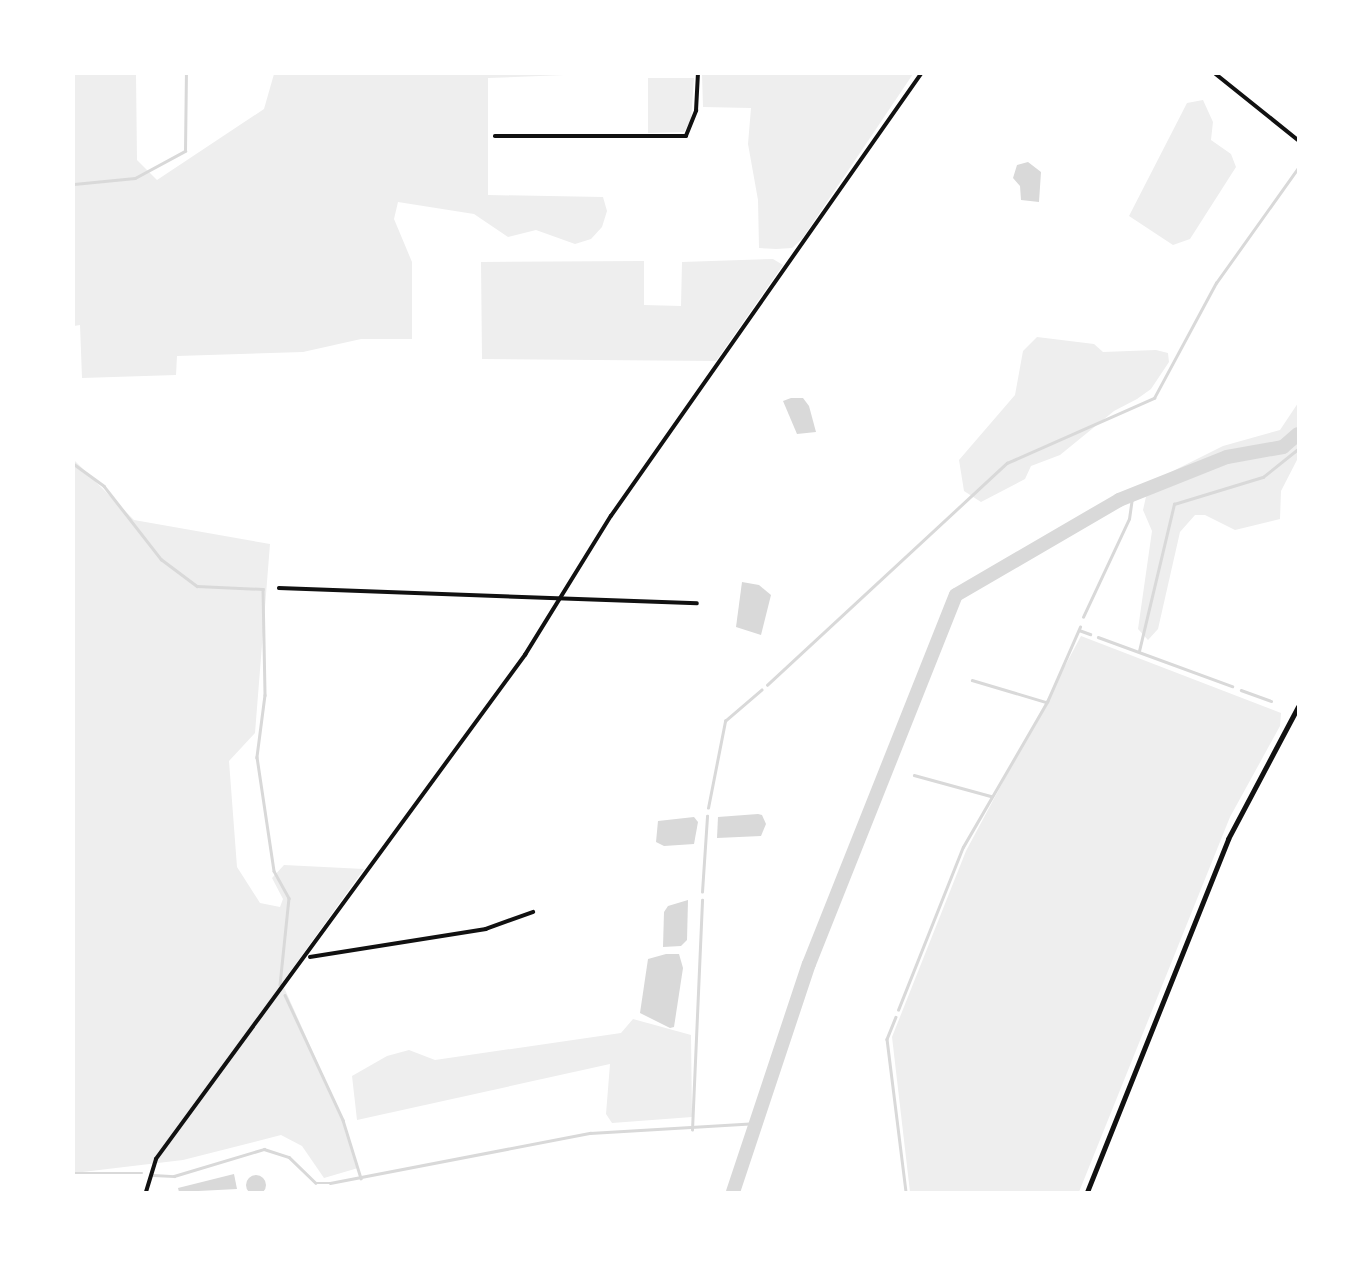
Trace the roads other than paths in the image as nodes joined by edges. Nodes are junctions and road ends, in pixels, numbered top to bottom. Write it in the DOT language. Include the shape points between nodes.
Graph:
graph roads {
  1 [pos="698,74"];
  2 [pos="921,74"];
  3 [pos="1216,74"];
  4 [pos="495,136"];
  5 [pos="1298,140"];
  6 [pos="279,588"];
  7 [pos="561,598"];
  8 [pos="696,603"];
  9 [pos="1298,707"];
  10 [pos="533,912"];
  11 [pos="308,958"];
  12 [pos="146,1192"];
  13 [pos="1087,1192"];
  1 -- 4 [label="street" via="696,111 686,136"];
  2 -- 7 [label="street" via="611,516"];
  3 -- 5 [label="street"];
  6 -- 7 [label="street"];
  7 -- 8 [label="street"];
  7 -- 11 [label="street"];
  9 -- 13 [label="street" via="1228,839"];
  10 -- 11 [label="street" via="486,929"];
  11 -- 12 [label="street" via="156,1159"];
}
